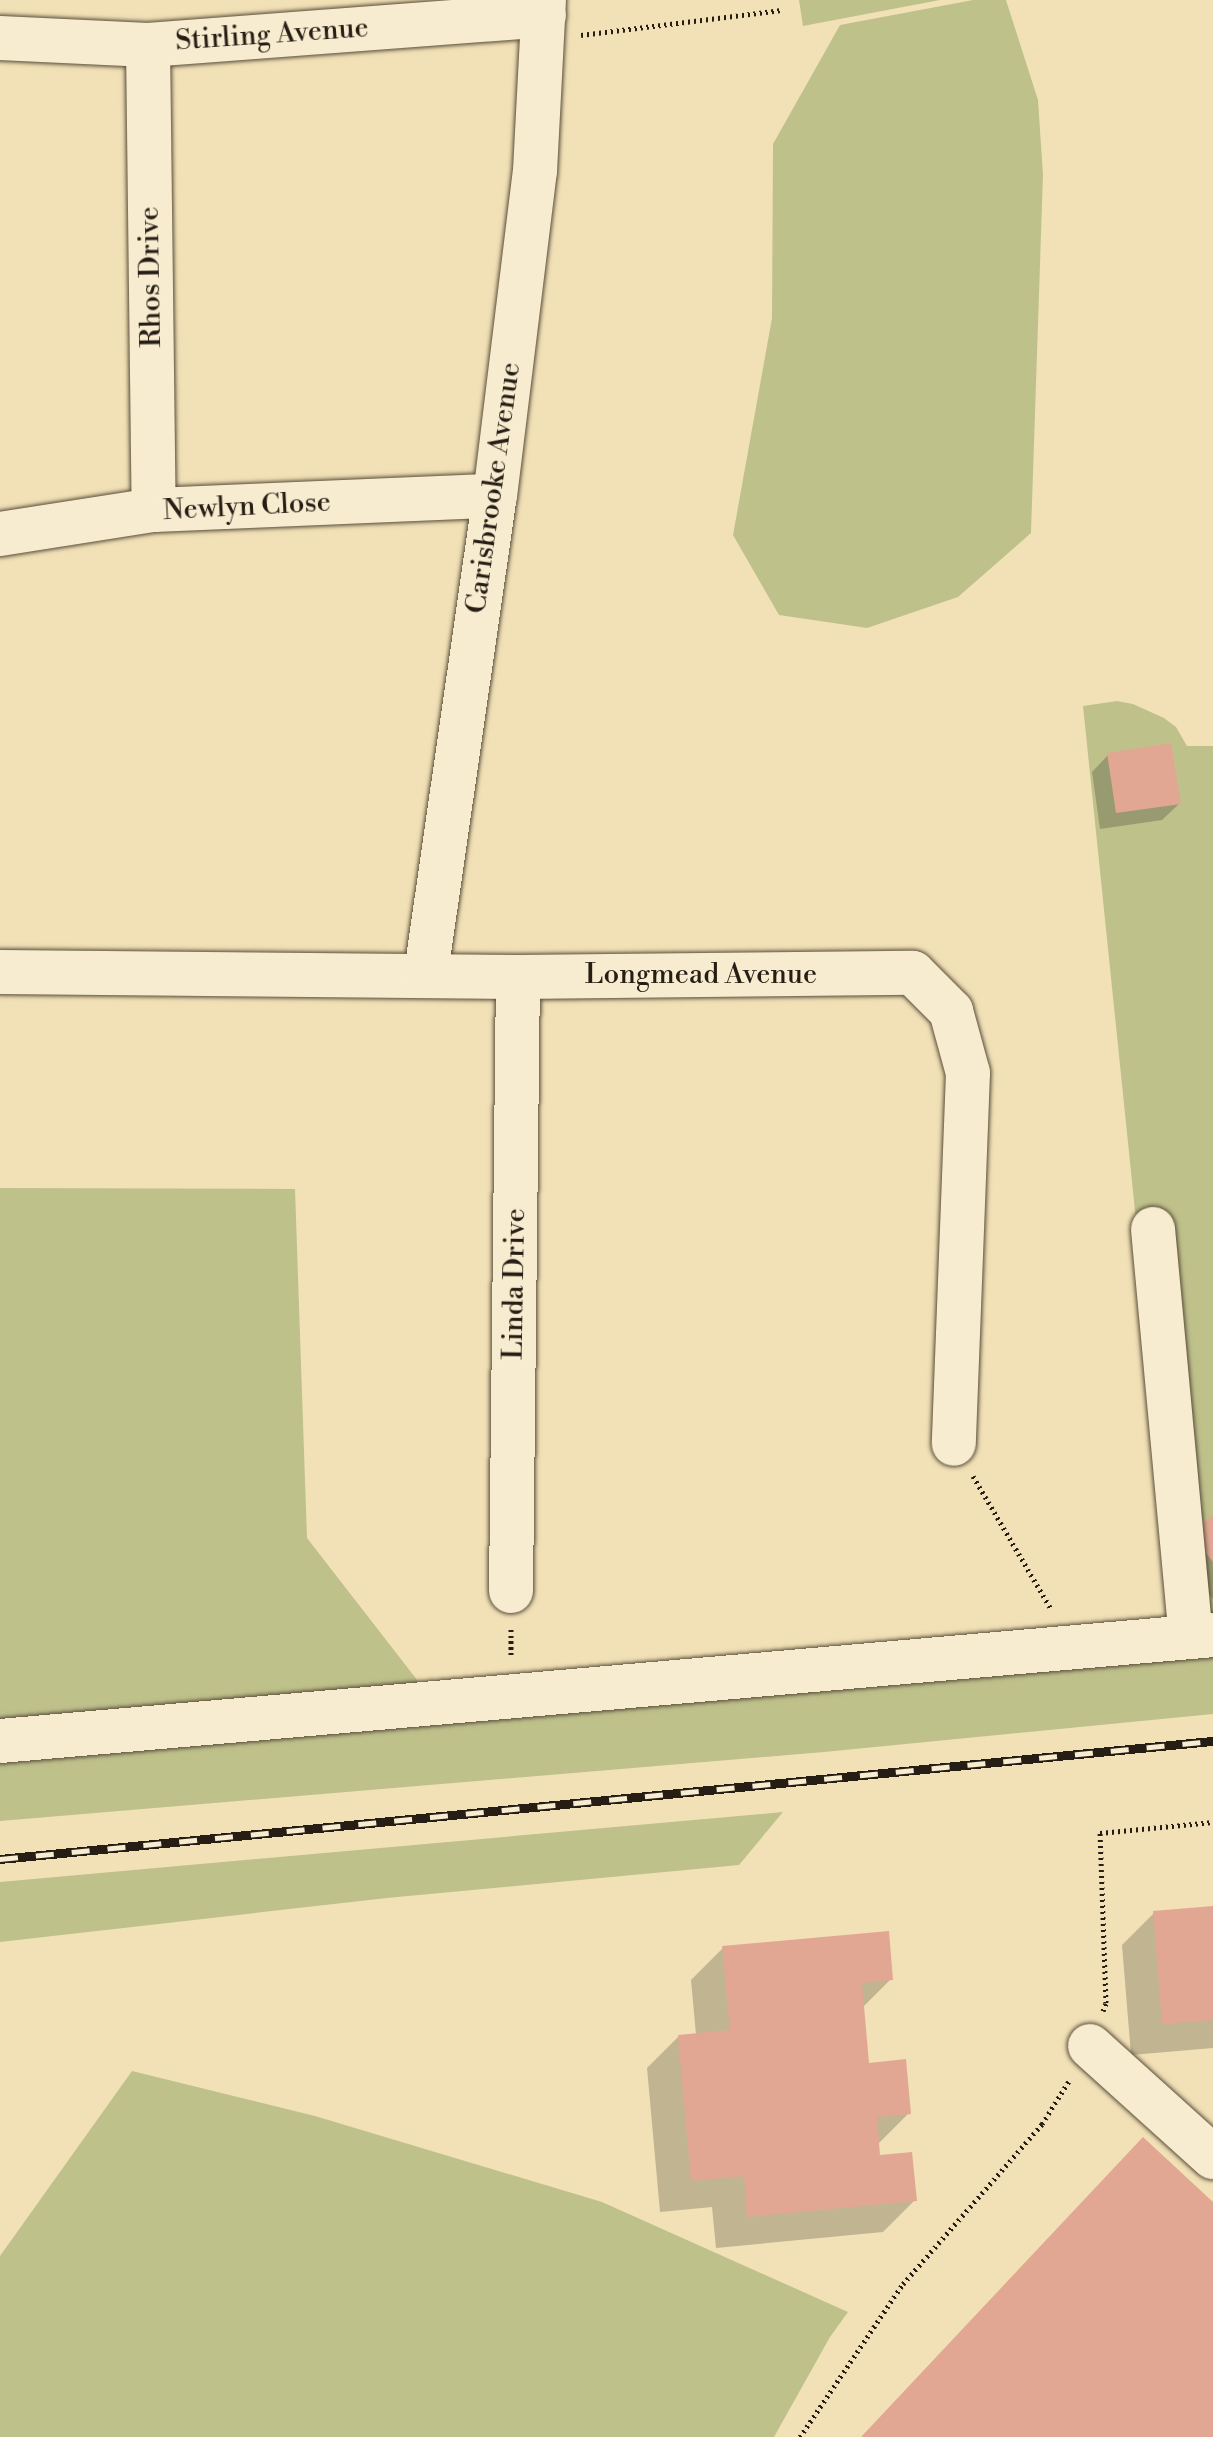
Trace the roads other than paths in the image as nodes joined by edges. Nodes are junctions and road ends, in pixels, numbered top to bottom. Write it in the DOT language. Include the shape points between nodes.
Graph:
graph roads {
  1 [pos="544,18"];
  2 [pos="0,38"];
  3 [pos="148,45"];
  4 [pos="495,496"];
  5 [pos="154,510"];
  6 [pos="0,534"];
  7 [pos="0,972"];
  8 [pos="426,973"];
  9 [pos="518,977"];
  10 [pos="1153,1229"];
  11 [pos="954,1444"];
  12 [pos="511,1591"];
  13 [pos="1202,1636"];
  14 [pos="0,1741"];
  15 [pos="1090,2046"];
  16 [pos="1213,2157"];
  1 -- 3 [label="street, Stirling Avenue"];
  1 -- 4 [label="street, Carisbrooke Avenue" via="535,171"];
  2 -- 3 [label="street, Stirling Avenue"];
  3 -- 5 [label="street, Rhos Drive"];
  4 -- 5 [label="street, Newlyn Close"];
  4 -- 8 [label="street, Carisbrooke Avenue"];
  5 -- 6 [label="street, Newlyn Close"];
  7 -- 8 [label="street, Longmead Avenue"];
  8 -- 9 [label="street, Longmead Avenue"];
  9 -- 11 [label="street, Longmead Avenue" via="913,973 951,1011 968,1073"];
  9 -- 12 [label="street, Linda Drive"];
  10 -- 13 [label="street"];
  13 -- 14 [label="street"];
  15 -- 16 [label="street"];
}
